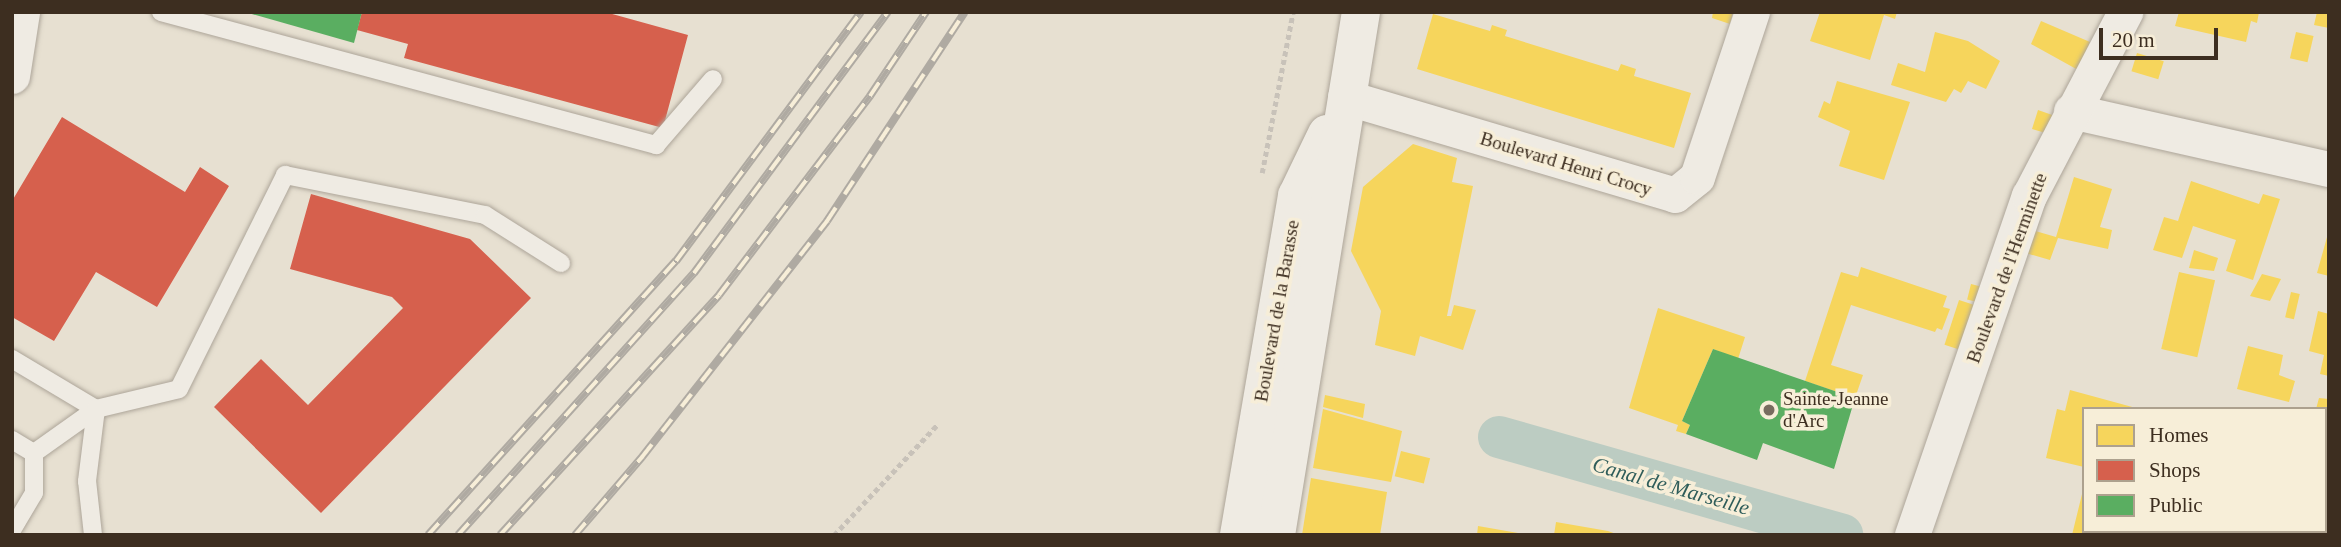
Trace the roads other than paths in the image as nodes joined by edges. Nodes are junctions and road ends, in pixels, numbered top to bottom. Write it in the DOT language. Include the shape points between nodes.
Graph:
graph roads {
  1 [pos="22,12"];
  2 [pos="161,12"];
  3 [pos="1361,12"];
  4 [pos="1752,12"];
  5 [pos="2125,12"];
  6 [pos="12,76"];
  7 [pos="713,79"];
  8 [pos="1345,97"];
  9 [pos="2071,111"];
  10 [pos="2329,169"];
  11 [pos="561,263"];
  12 [pos="12,359"];
  13 [pos="96,409"];
  14 [pos="12,440"];
  15 [pos="34,453"];
  16 [pos="12,530"];
  17 [pos="93,535"];
  18 [pos="1239,535"];
  19 [pos="1276,535"];
  20 [pos="1912,535"];
  1 -- 6 [label="street"];
  2 -- 7 [label="lane" via="656,145"];
  3 -- 8 [label="main road, Boulevard de la Barasse"];
  4 -- 8 [label="street, Boulevard Henri Crocy" via="1698,177 1675,195"];
  5 -- 9 [label="street, Boulevard de l'Herminette"];
  8 -- 18 [label="main road, Boulevard de la Barasse" via="1297,196"];
  8 -- 19 [label="main road, Boulevard de la Barasse"];
  9 -- 10 [label="street"];
  9 -- 20 [label="street, Boulevard de l'Herminette" via="2029,196"];
  11 -- 13 [label="lane" via="485,215 285,176 179,389"];
  12 -- 13 [label="lane"];
  13 -- 15 [label="lane"];
  13 -- 17 [label="lane" via="87,481"];
  14 -- 15 [label="lane"];
  15 -- 16 [label="lane" via="34,493"];
}
